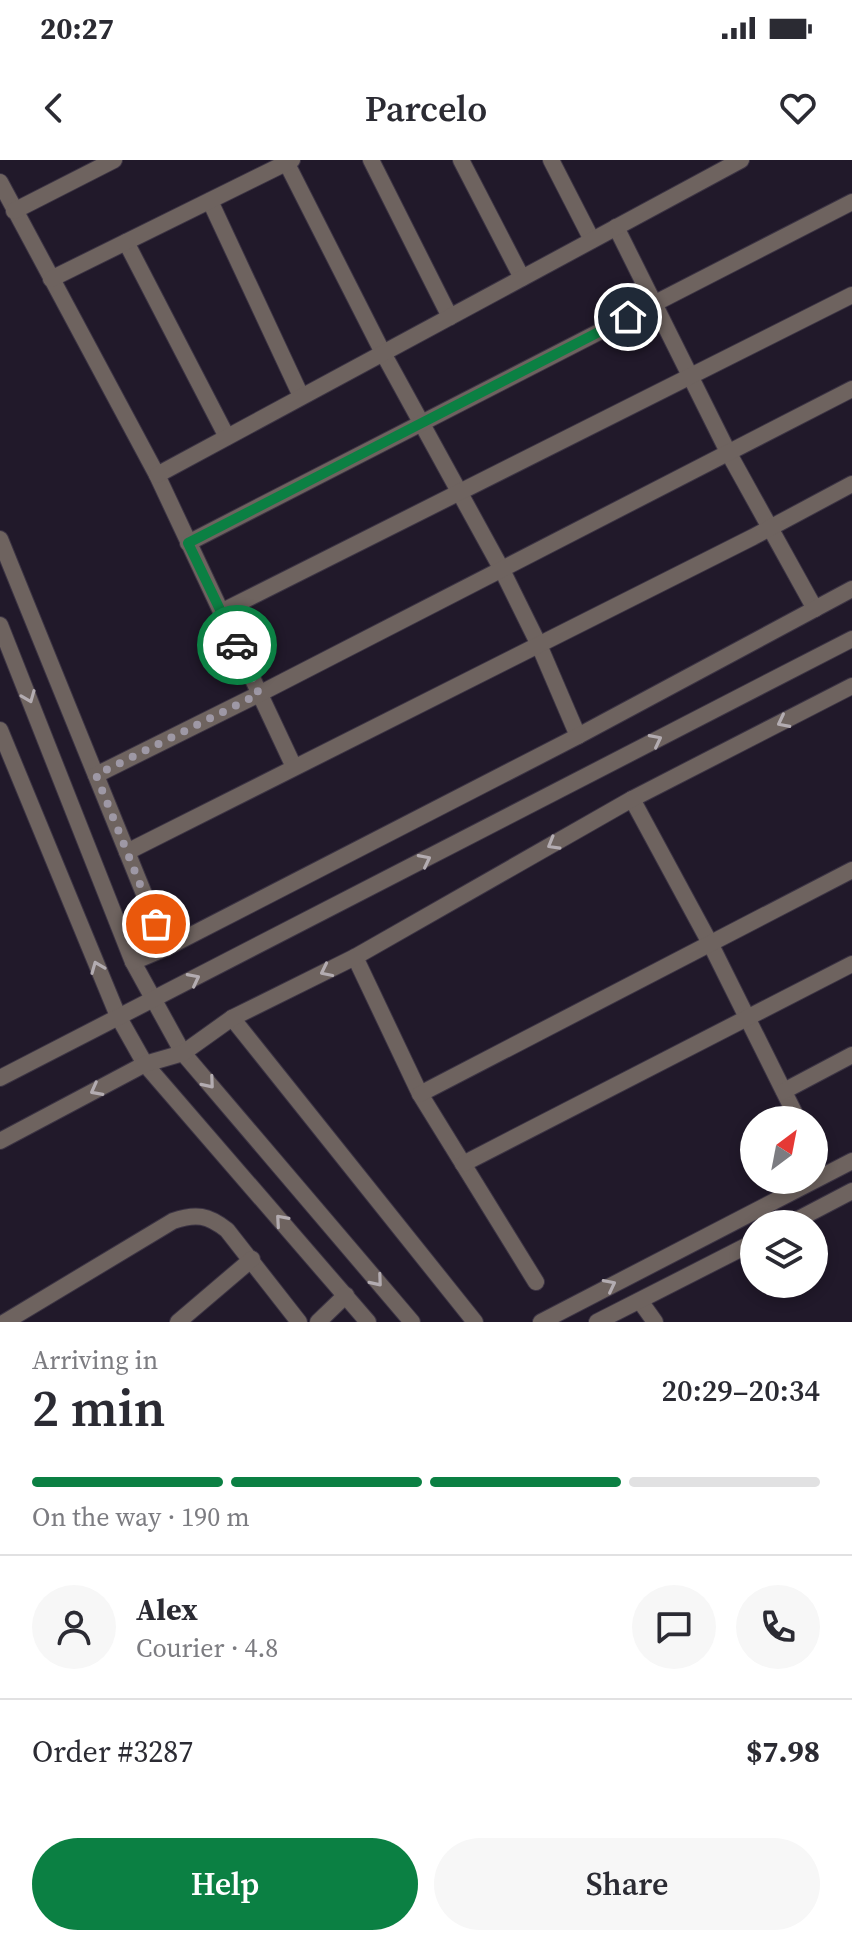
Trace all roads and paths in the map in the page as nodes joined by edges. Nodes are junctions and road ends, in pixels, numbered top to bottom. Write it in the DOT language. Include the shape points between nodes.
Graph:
graph roads {
  1 [pos="114,160"];
  2 [pos="371,160"];
  3 [pos="461,160"];
  4 [pos="551,160"];
  5 [pos="741,160"];
  6 [pos="288,161"];
  7 [pos="0,182"];
  8 [pos="210,201"];
  9 [pos="852,202"];
  10 [pos="14,211"];
  11 [pos="616,227"];
  12 [pos="592,240"];
  13 [pos="126,242"];
  14 [pos="522,278"];
  15 [pos="51,279"];
  16 [pos="852,295"];
  17 [pos="654,304"];
  18 [pos="450,317"];
  19 [pos="383,353"];
  20 [pos="691,376"];
  21 [pos="852,389"];
  22 [pos="301,396"];
  23 [pos="422,423"];
  24 [pos="227,437"];
  25 [pos="728,452"];
  26 [pos="157,475"];
  27 [pos="852,484"];
  28 [pos="459,492"];
  29 [pos="770,528"];
  30 [pos="0,539"];
  31 [pos="188,543"];
  32 [pos="501,568"];
  33 [pos="852,589"];
  34 [pos="815,609"];
  35 [pos="221,612"];
  36 [pos="0,625"];
  37 [pos="852,639"];
  38 [pos="539,645"];
  39 [pos="852,686"];
  40 [pos="259,694"];
  41 [pos="0,730"];
  42 [pos="578,736"];
  43 [pos="294,767"];
  44 [pos="16,770"];
  45 [pos="96,775"];
  46 [pos="0,778"];
  47 [pos="632,799"];
  48 [pos="127,852"];
  49 [pos="852,870"];
  50 [pos="711,945"];
  51 [pos="166,948"];
  52 [pos="355,957"];
  53 [pos="133,962"];
  54 [pos="852,964"];
  55 [pos="152,1001"];
  56 [pos="118,1016"];
  57 [pos="747,1017"];
  58 [pos="232,1018"];
  59 [pos="183,1053"];
  60 [pos="852,1055"];
  61 [pos="145,1064"];
  62 [pos="0,1078"];
  63 [pos="784,1091"];
  64 [pos="420,1094"];
  65 [pos="791,1106"];
  66 [pos="0,1141"];
  67 [pos="852,1161"];
  68 [pos="463,1164"];
  69 [pos="852,1191"];
  70 [pos="816,1210"];
  71 [pos="740,1249"];
  72 [pos="252,1259"];
  73 [pos="536,1282"];
  74 [pos="346,1295"];
  75 [pos="640,1301"];
  76 [pos="5,1322"];
  77 [pos="178,1322"];
  78 [pos="299,1322"];
  79 [pos="318,1322"];
  80 [pos="368,1322"];
  81 [pos="412,1322"];
  82 [pos="475,1322"];
  83 [pos="541,1322"];
  84 [pos="597,1322"];
  85 [pos="655,1322"];
  1 -- 10 [label="street"];
  2 -- 18 [label="street"];
  3 -- 14 [label="street"];
  4 -- 12 [label="street"];
  5 -- 11 [label="street"];
  6 -- 8 [label="street"];
  6 -- 19 [label="street"];
  7 -- 10 [label="street"];
  8 -- 13 [label="street"];
  8 -- 22 [label="street"];
  9 -- 17 [label="street"];
  10 -- 15 [label="street"];
  11 -- 12 [label="street"];
  11 -- 17 [label="street"];
  12 -- 14 [label="street"];
  13 -- 15 [label="street"];
  13 -- 24 [label="street"];
  14 -- 18 [label="street"];
  15 -- 26 [label="street"];
  16 -- 20 [label="street"];
  17 -- 20 [label="street"];
  17 -- 23 [label="street"];
  18 -- 19 [label="street"];
  19 -- 22 [label="street"];
  19 -- 23 [label="street"];
  20 -- 25 [label="street"];
  20 -- 28 [label="street"];
  21 -- 25 [label="street"];
  22 -- 24 [label="street"];
  23 -- 28 [label="street"];
  23 -- 31 [label="street"];
  24 -- 26 [label="street"];
  25 -- 29 [label="street"];
  25 -- 32 [label="street"];
  26 -- 31 [label="street"];
  27 -- 29 [label="street"];
  28 -- 32 [label="street"];
  28 -- 35 [label="street"];
  29 -- 34 [label="street"];
  29 -- 38 [label="street"];
  30 -- 45 [label="street"];
  31 -- 35 [label="street"];
  32 -- 38 [label="street"];
  32 -- 40 [label="street"];
  33 -- 34 [label="street"];
  34 -- 42 [label="street"];
  35 -- 40 [label="street"];
  36 -- 53 [label="street, one-way"];
  55 -- 37 [label="street, one-way"];
  38 -- 42 [label="street"];
  38 -- 43 [label="street"];
  39 -- 47 [label="street, one-way"];
  40 -- 43 [label="street"];
  40 -- 45 [label="street"];
  41 -- 44 [label="street"];
  42 -- 51 [label="street"];
  43 -- 48 [label="street"];
  44 -- 46 [label="street"];
  56 -- 44 [label="street, one-way"];
  45 -- 48 [label="street"];
  47 -- 50 [label="street"];
  47 -- 52 [label="street, one-way"];
  48 -- 51 [label="street"];
  49 -- 50 [label="street"];
  50 -- 57 [label="street"];
  50 -- 64 [label="street"];
  51 -- 53 [label="street"];
  52 -- 58 [label="street, one-way"];
  52 -- 64 [label="street"];
  53 -- 55 [label="street"];
  54 -- 57 [label="street"];
  55 -- 56 [label="street"];
  55 -- 59 [label="street"];
  56 -- 61 [label="street"];
  56 -- 62 [label="street"];
  57 -- 63 [label="street"];
  57 -- 68 [label="street"];
  58 -- 59 [label="street"];
  58 -- 82 [label="street"];
  59 -- 61 [label="street"];
  59 -- 81 [label="street, one-way"];
  60 -- 63 [label="street"];
  61 -- 66 [label="street, one-way"];
  74 -- 61 [label="street, one-way"];
  63 -- 65 [label="street"];
  64 -- 68 [label="street"];
  83 -- 67 [label="street, one-way"];
  68 -- 73 [label="street"];
  69 -- 70 [label="street"];
  71 -- 75 [label="street"];
  72 -- 76 [label="street" via="227,1230 211,1218 192,1214"];
  72 -- 77 [label="street"];
  72 -- 78 [label="street"];
  74 -- 79 [label="street"];
  74 -- 80 [label="street"];
  75 -- 84 [label="street"];
  75 -- 85 [label="street"];
}
